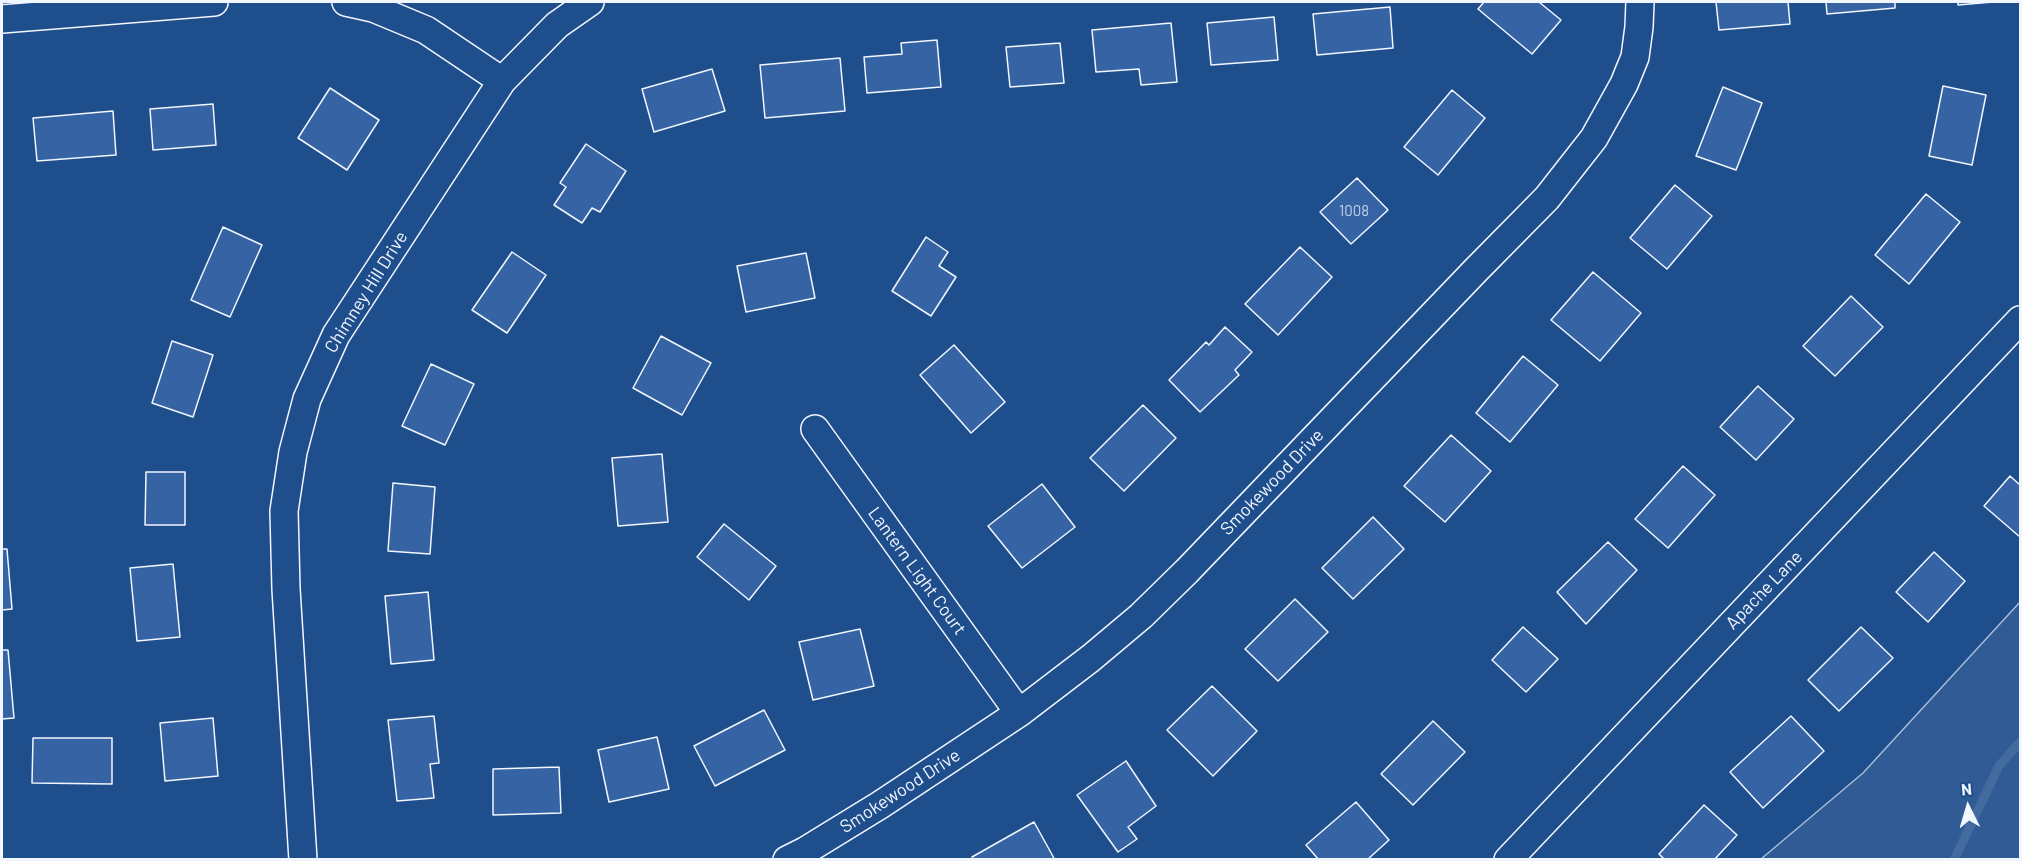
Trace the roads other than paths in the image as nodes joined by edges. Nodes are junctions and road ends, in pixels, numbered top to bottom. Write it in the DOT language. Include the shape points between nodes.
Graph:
graph roads {
  1 [pos="214,2"];
  2 [pos="346,2"];
  3 [pos="590,2"];
  4 [pos="1640,2"];
  5 [pos="15,12"];
  6 [pos="502,81"];
  7 [pos="2020,320"];
  8 [pos="814,429"];
  9 [pos="1019,713"];
  10 [pos="303,860"];
  11 [pos="787,860"];
  12 [pos="1508,860"];
  1 -- 5 [label="street"];
  2 -- 6 [label="street" via="373,8 426,30"];
  3 -- 6 [label="street, Chimney Hill Drive" via="557,25"];
  4 -- 9 [label="street, Smokewood Drive" via="1635,57 1624,84 1594,138 1547,198 1141,616"];
  6 -- 10 [label="street, Chimney Hill Drive" via="336,335 307,399 292,452 284,511 285,589"];
  7 -- 12 [label="street, Apache Lane"];
  8 -- 9 [label="street, Lantern Light Court"];
  9 -- 11 [label="street, Smokewood Drive" via="880,805"];
}
